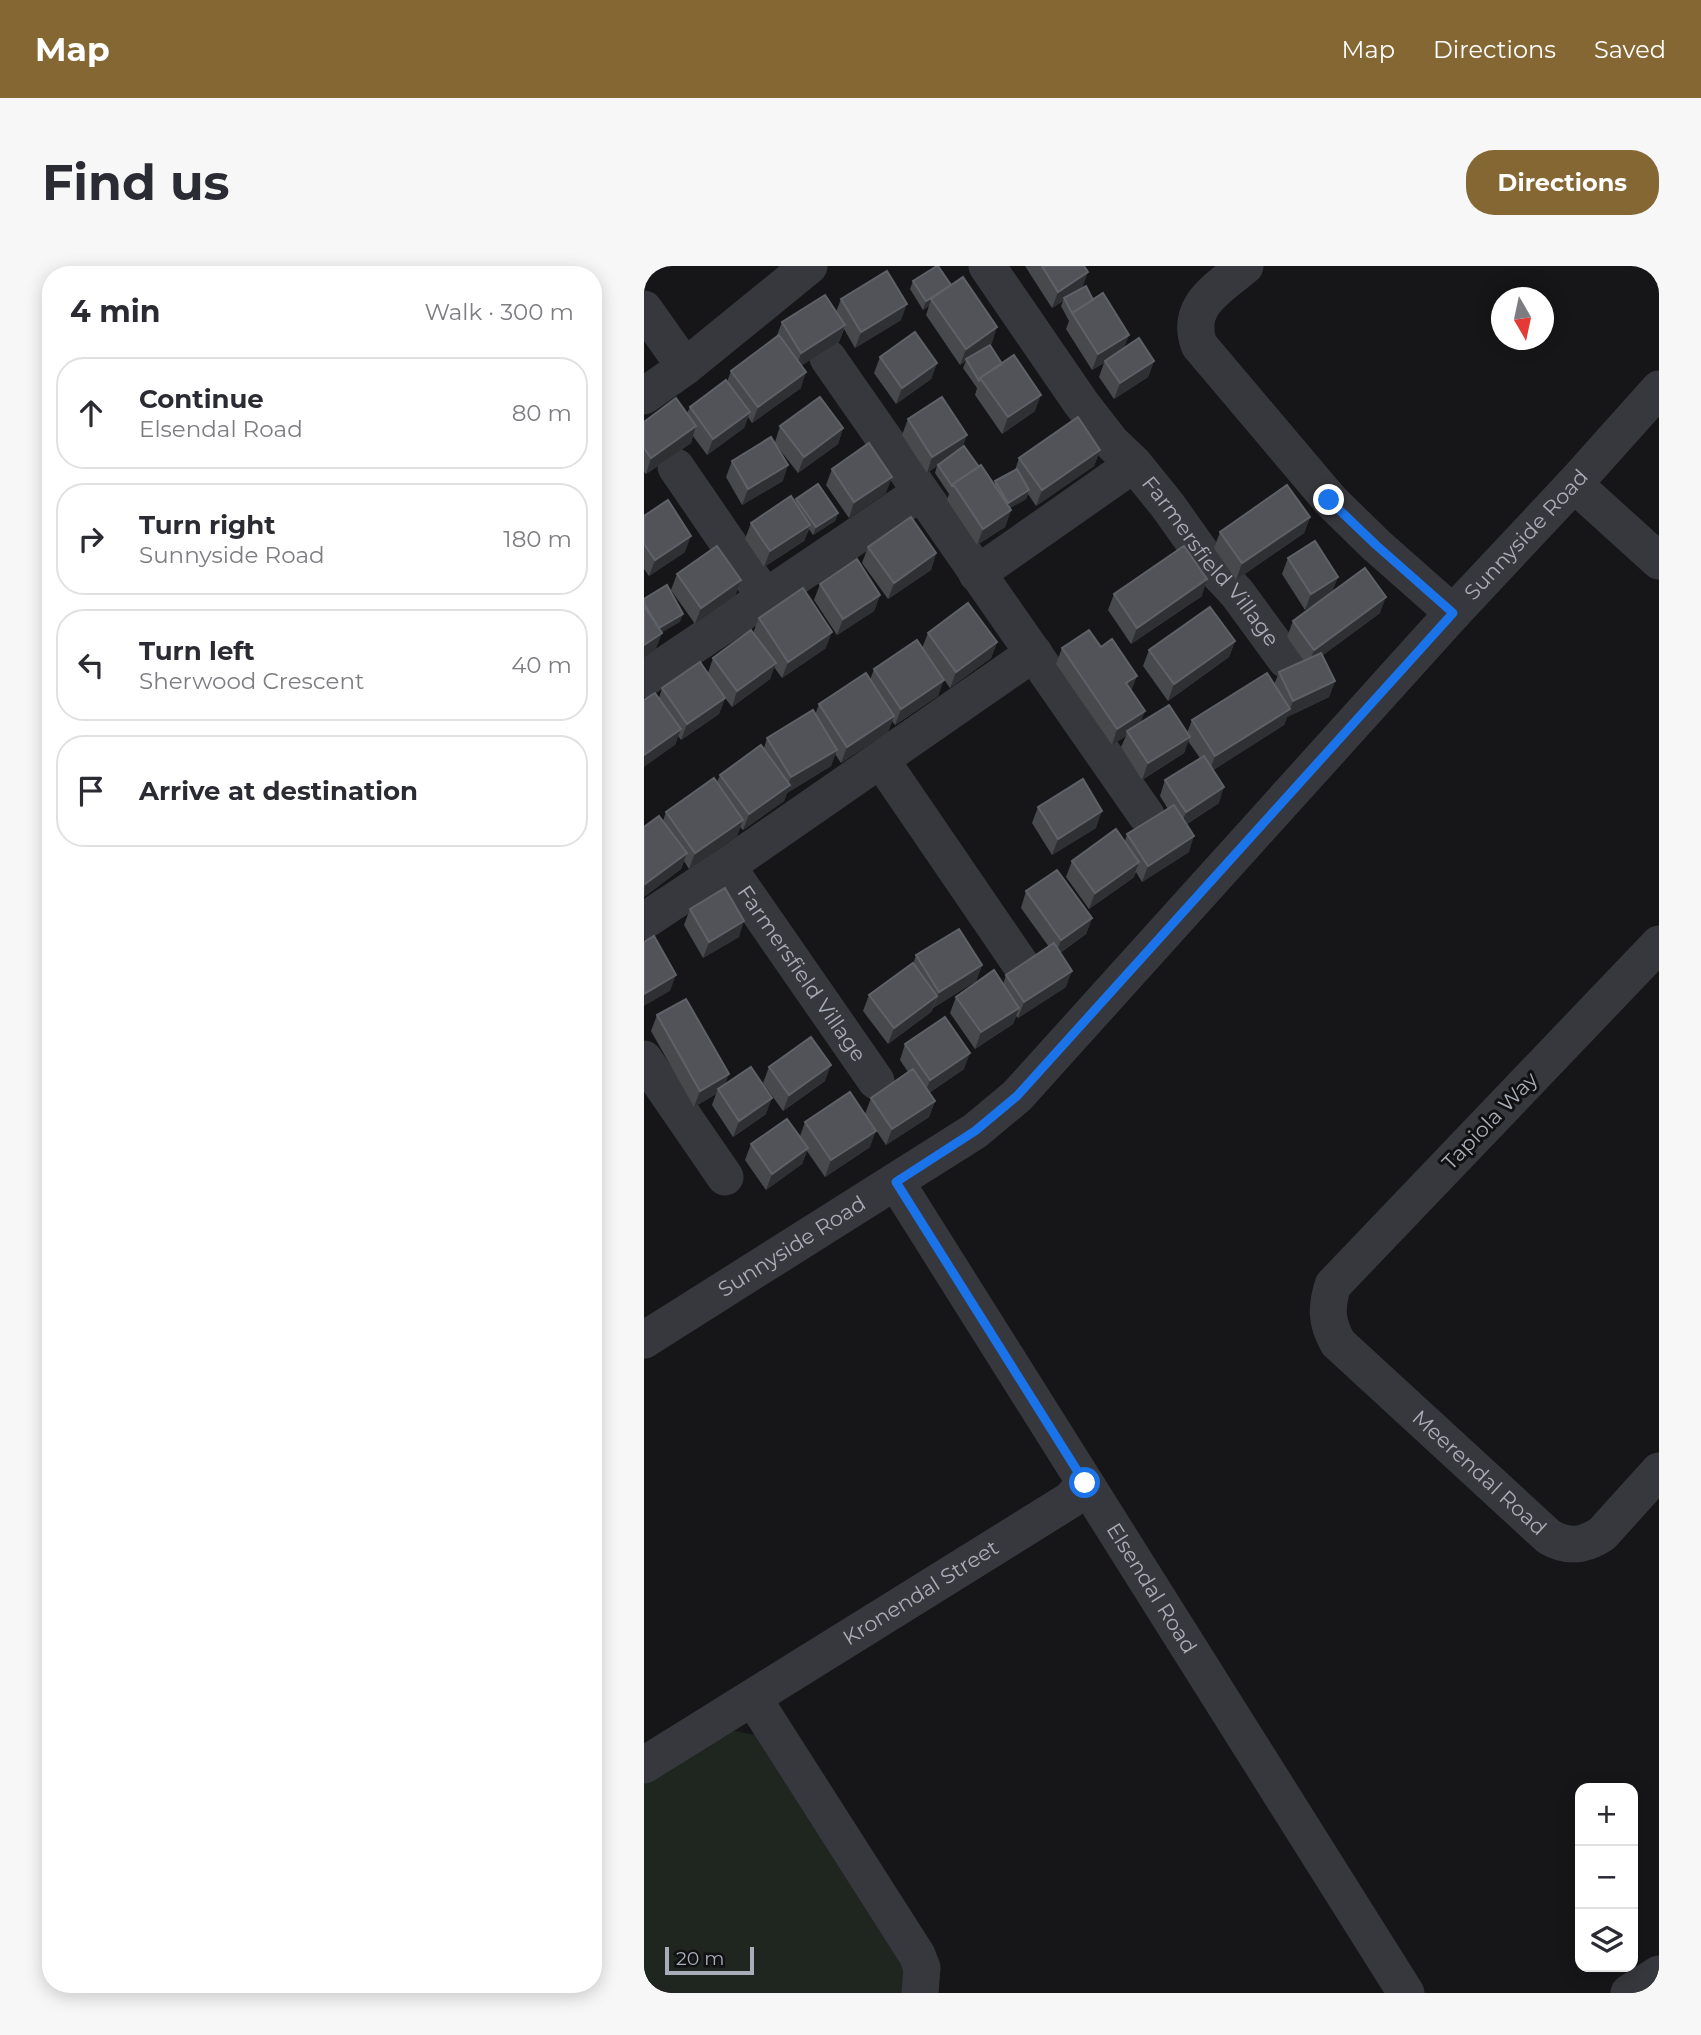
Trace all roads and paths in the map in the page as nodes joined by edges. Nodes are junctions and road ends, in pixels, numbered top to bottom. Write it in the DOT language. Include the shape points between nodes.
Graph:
graph roads {
  1 [pos="809,266"];
  2 [pos="987,266"];
  3 [pos="1245,266"];
  4 [pos="644,309"];
  5 [pos="828,358"];
  6 [pos="685,368"];
  7 [pos="1659,389"];
  8 [pos="644,396"];
  9 [pos="1134,464"];
  10 [pos="676,467"];
  11 [pos="1574,484"];
  12 [pos="920,493"];
  13 [pos="1659,561"];
  14 [pos="977,574"];
  15 [pos="765,597"];
  16 [pos="1453,613"];
  17 [pos="1034,653"];
  18 [pos="1286,660"];
  19 [pos="644,679"];
  20 [pos="881,760"];
  21 [pos="1146,815"];
  22 [pos="727,866"];
  23 [pos="644,921"];
  24 [pos="1659,944"];
  25 [pos="1019,962"];
  26 [pos="644,1059"];
  27 [pos="876,1081"];
  28 [pos="725,1177"];
  29 [pos="896,1182"];
  30 [pos="1328,1302"];
  31 [pos="644,1340"];
  32 [pos="1659,1471"];
  33 [pos="1085,1483"];
  34 [pos="753,1698"];
  35 [pos="644,1765"];
  36 [pos="1659,1974"];
  37 [pos="920,1993"];
  38 [pos="1406,1993"];
  39 [pos="1629,1993"];
  1 -- 6 [label="street"];
  2 -- 9 [label="street, Farmersfield Village" via="1081,403"];
  3 -- 16 [label="street" via="1199,309 1195,327 1199,345 1329,500"];
  4 -- 6 [label="street"];
  5 -- 12 [label="street"];
  6 -- 8 [label="street"];
  7 -- 11 [label="street, Sunnyside Road"];
  9 -- 14 [label="street, Farmersfield Village"];
  9 -- 18 [label="street, Farmersfield Village"];
  10 -- 15 [label="street"];
  11 -- 13 [label="street"];
  11 -- 16 [label="street, Sunnyside Road"];
  12 -- 14 [label="street"];
  12 -- 15 [label="street"];
  14 -- 17 [label="street"];
  15 -- 19 [label="street"];
  16 -- 29 [label="street, Sunnyside Road" via="1017,1096 975,1131"];
  17 -- 20 [label="street, Farmersfield Village"];
  17 -- 21 [label="street"];
  20 -- 22 [label="street, Farmersfield Village"];
  20 -- 25 [label="street"];
  22 -- 23 [label="street, Farmersfield Village"];
  22 -- 27 [label="street, Farmersfield Village"];
  24 -- 30 [label="street, Tapiola Way" via="1333,1285"];
  26 -- 28 [label="street"];
  29 -- 31 [label="street, Sunnyside Road"];
  29 -- 33 [label="street, Elsendal Road"];
  30 -- 32 [label="street, Meerendal Road" via="1328,1322 1338,1343 1558,1542 1578,1545 1602,1534"];
  33 -- 34 [label="street, Kronendal Street" via="1070,1500"];
  33 -- 38 [label="street, Elsendal Road"];
  34 -- 35 [label="street, Kronendal Street"];
  34 -- 37 [label="street" via="917,1955 922,1968"];
  36 -- 39 [label="street"];
}
